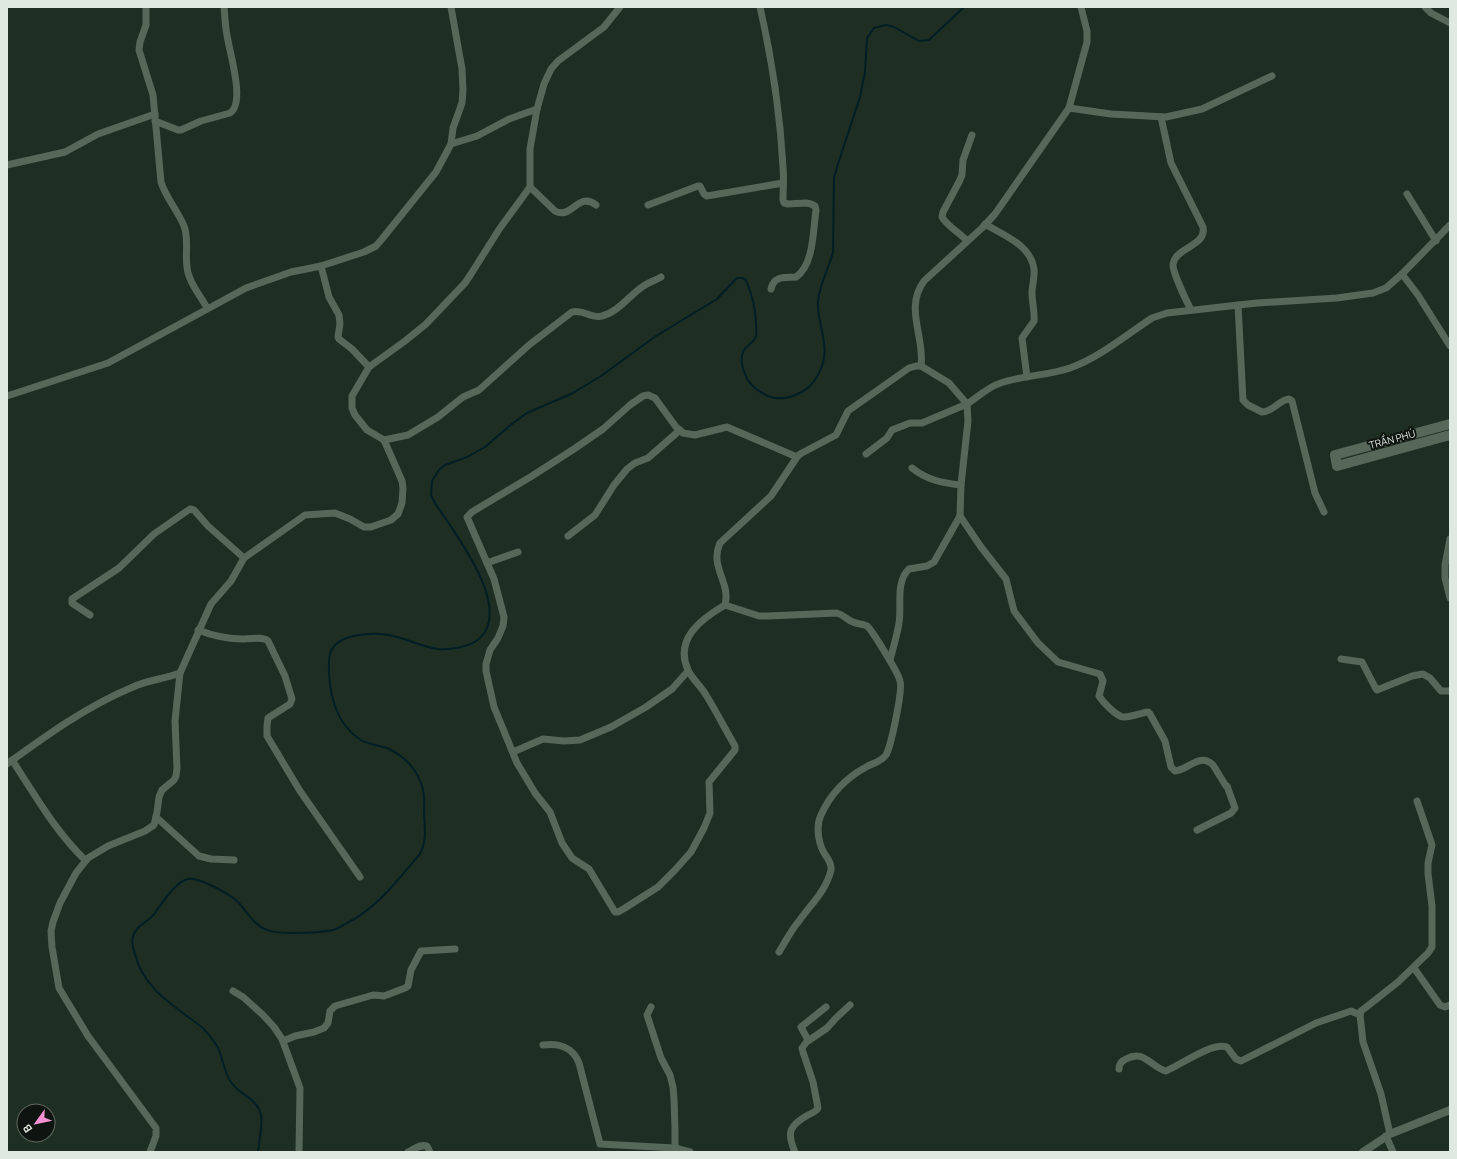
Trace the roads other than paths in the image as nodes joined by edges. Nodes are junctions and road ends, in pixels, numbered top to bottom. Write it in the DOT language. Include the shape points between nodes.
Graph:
graph roads {
  1 [pos="146,7"];
  2 [pos="224,7"];
  3 [pos="451,7"];
  4 [pos="620,7"];
  5 [pos="760,7"];
  6 [pos="1080,7"];
  7 [pos="1424,7"];
  8 [pos="1450,23"];
  9 [pos="1272,76"];
  10 [pos="1069,108"];
  11 [pos="537,109"];
  12 [pos="155,117"];
  13 [pos="1161,117"];
  14 [pos="972,135"];
  15 [pos="451,144"];
  16 [pos="7,166"];
  17 [pos="783,183"];
  18 [pos="530,187"];
  19 [pos="1407,194"];
  20 [pos="596,205"];
  21 [pos="648,206"];
  22 [pos="985,224"];
  23 [pos="1450,225"];
  24 [pos="967,241"];
  25 [pos="1436,241"];
  26 [pos="321,266"];
  27 [pos="1402,274"];
  28 [pos="661,278"];
  29 [pos="771,289"];
  30 [pos="1238,305"];
  31 [pos="207,308"];
  32 [pos="1191,310"];
  33 [pos="1450,346"];
  34 [pos="921,366"];
  35 [pos="369,367"];
  36 [pos="1027,377"];
  37 [pos="7,396"];
  38 [pos="967,404"];
  39 [pos="1450,424"];
  40 [pos="680,430"];
  41 [pos="1450,435"];
  42 [pos="384,440"];
  43 [pos="866,454"];
  44 [pos="796,457"];
  45 [pos="912,468"];
  46 [pos="961,484"];
  47 [pos="1324,512"];
  48 [pos="960,516"];
  49 [pos="568,536"];
  50 [pos="1450,539"];
  51 [pos="518,552"];
  52 [pos="244,558"];
  53 [pos="487,563"];
  54 [pos="1449,584"];
  55 [pos="1450,598"];
  56 [pos="725,605"];
  57 [pos="90,615"];
  58 [pos="198,630"];
  59 [pos="1341,659"];
  60 [pos="890,660"];
  61 [pos="688,671"];
  62 [pos="180,673"];
  63 [pos="1450,691"];
  64 [pos="513,752"];
  65 [pos="10,762"];
  66 [pos="1417,801"];
  67 [pos="156,817"];
  68 [pos="1197,830"];
  69 [pos="85,860"];
  70 [pos="234,860"];
  71 [pos="360,878"];
  72 [pos="455,949"];
  73 [pos="780,952"];
  74 [pos="1414,968"];
  75 [pos="233,991"];
  76 [pos="850,1005"];
  77 [pos="1450,1005"];
  78 [pos="651,1007"];
  79 [pos="826,1007"];
  80 [pos="1360,1015"];
  81 [pos="283,1041"];
  82 [pos="808,1041"];
  83 [pos="543,1045"];
  84 [pos="1119,1069"];
  85 [pos="1450,1110"];
  86 [pos="1388,1135"];
  87 [pos="674,1150"];
  88 [pos="150,1152"];
  89 [pos="299,1152"];
  90 [pos="408,1152"];
  91 [pos="430,1152"];
  92 [pos="690,1152"];
  93 [pos="795,1152"];
  94 [pos="1363,1152"];
  95 [pos="1393,1152"];
  1 -- 12 [label="street" via="146,25 139,50 153,95"];
  2 -- 12 [label="street" via="237,92 236,107 230,113 181,130"];
  3 -- 15 [label="street" via="462,69 463,90"];
  4 -- 11 [label="street" via="604,27 554,64 544,84"];
  5 -- 17 [label="street" via="776,93"];
  6 -- 10 [label="street" via="1087,31 1087,42"];
  7 -- 8 [label="street"];
  9 -- 13 [label="street" via="1202,109"];
  10 -- 13 [label="street"];
  10 -- 22 [label="street" via="995,214"];
  11 -- 15 [label="street" via="509,119 477,136"];
  11 -- 18 [label="street" via="530,149"];
  12 -- 16 [label="street" via="98,134 65,152"];
  12 -- 31 [label="street" via="161,182 184,226 186,266"];
  13 -- 32 [label="street" via="1171,163 1204,232 1199,240 1177,256 1173,264"];
  14 -- 24 [label="street" via="963,160 962,175 942,212 942,217 947,223"];
  15 -- 26 [label="street" via="436,172 379,242 364,252"];
  17 -- 21 [label="street" via="707,196 698,186"];
  17 -- 29 [label="street" via="784,203 811,204 816,210 810,255 805,268 796,277 776,279"];
  18 -- 20 [label="street" via="559,213 567,212 584,201"];
  18 -- 35 [label="street" via="465,283 426,324"];
  19 -- 25 [label="street"];
  22 -- 24 [label="street"];
  22 -- 36 [label="street" via="1026,250 1033,264 1034,321 1022,338"];
  23 -- 25 [label="street"];
  24 -- 34 [label="street" via="924,281 919,290 915,318 922,352"];
  25 -- 27 [label="street"];
  26 -- 31 [label="street" via="291,272 246,288"];
  26 -- 35 [label="street" via="329,297 339,315 339,340 352,349"];
  27 -- 30 [label="street" via="1386,288 1373,293"];
  27 -- 33 [label="street"];
  28 -- 42 [label="street" via="644,286 605,315 599,317 580,311 572,312 529,345 479,390 460,398 438,417 408,435"];
  30 -- 32 [label="street"];
  30 -- 47 [label="street" via="1243,400 1248,406 1262,412 1284,400 1292,401 1314,488"];
  31 -- 37 [label="street" via="113,361"];
  32 -- 36 [label="street" via="1152,318 1078,365"];
  34 -- 38 [label="street" via="950,382"];
  34 -- 44 [label="street" via="909,368 850,409 836,436"];
  35 -- 42 [label="street" via="352,396 352,408 367,430"];
  36 -- 38 [label="street" via="998,384"];
  38 -- 43 [label="street" via="922,423 910,423 892,430"];
  38 -- 46 [label="street" via="968,421"];
  39 -- 41 [label="main road, TRẦN PHÚ" via="1335,455 1337,466"];
  40 -- 44 [label="street" via="695,435 727,427"];
  40 -- 49 [label="street" via="648,458 627,469 595,515"];
  40 -- 53 [label="street" via="653,396 642,396 589,438 472,512 467,518"];
  42 -- 52 [label="street" via="402,481 402,503 395,517 371,527 364,527 335,514 305,515"];
  44 -- 56 [label="street" via="771,496 718,547 716,563 727,594"];
  45 -- 46 [label="street" via="935,481"];
  46 -- 48 [label="street"];
  48 -- 60 [label="street" via="934,562 909,569 904,576 900,586 898,628"];
  48 -- 68 [label="street" via="1006,579 1014,611 1048,653 1058,662 1100,674 1103,681 1099,696 1118,715 1148,712 1165,741 1171,767 1175,771 1203,760 1213,766 1227,786 1234,808 1225,817"];
  50 -- 54 [label="street" via="1445,565 1445,578"];
  51 -- 53 [label="street"];
  52 -- 57 [label="street" via="190,509 154,534 119,568 72,599 72,603"];
  52 -- 58 [label="street" via="231,580 213,601"];
  53 -- 64 [label="street" via="498,589 504,617 501,632 490,650 486,671 494,707"];
  54 -- 55 [label="street"];
  56 -- 60 [label="street" via="759,616 842,614 852,622 867,626"];
  56 -- 61 [label="street" via="702,621 690,635 684,651"];
  58 -- 62 [label="street"];
  58 -- 71 [label="street" via="212,636 265,638 268,641 285,676 292,699 290,704 268,718 267,736 300,791"];
  59 -- 63 [label="street" via="1362,662 1377,690 1417,674 1424,674 1441,691"];
  60 -- 73 [label="street" via="901,684 886,754 880,761 851,778 828,800 818,826 822,849 831,870 819,896 793,929"];
  61 -- 64 [label="street" via="672,689 611,727 580,740 543,740"];
  61 -- 64 [label="street" via="704,692 735,750 709,782 710,813 691,852 658,887 618,912 613,909 589,869 569,854 550,812 522,772"];
  62 -- 65 [label="street" via="134,686 104,700 73,717"];
  62 -- 67 [label="street" via="175,721 176,776 158,797"];
  65 -- 69 [label="street" via="70,845"];
  66 -- 74 [label="street" via="1432,845 1428,874 1432,906 1432,947"];
  67 -- 69 [label="street" via="154,825 145,831 108,846"];
  67 -- 70 [label="street" via="199,856"];
  69 -- 88 [label="street" via="60,903 52,927 52,947 59,988 88,1036 156,1128"];
  72 -- 81 [label="street" via="421,951 405,988 384,996 373,995 335,1006 330,1010 328,1023 324,1028"];
  74 -- 77 [label="street" via="1440,1006 1445,1008"];
  74 -- 80 [label="street" via="1364,1008"];
  75 -- 81 [label="street" via="262,1014"];
  76 -- 82 [label="street" via="827,1028"];
  78 -- 87 [label="street" via="647,1015 661,1058 670,1075 674,1099"];
  79 -- 82 [label="street" via="801,1027"];
  80 -- 84 [label="street" via="1351,1010 1320,1021 1241,1061 1236,1059 1227,1047 1219,1046 1166,1071 1144,1058 1135,1056 1121,1063"];
  80 -- 86 [label="street" via="1363,1042 1381,1094"];
  81 -- 89 [label="street" via="300,1088"];
  82 -- 93 [label="street" via="802,1048 818,1108 798,1120 792,1127 790,1136"];
  83 -- 87 [label="street" via="559,1044 576,1056 600,1144"];
  85 -- 86 [label="street"];
  86 -- 94 [label="street"];
  86 -- 95 [label="street"];
  87 -- 92 [label="street"];
  90 -- 91 [label="street" via="424,1145"];
}
